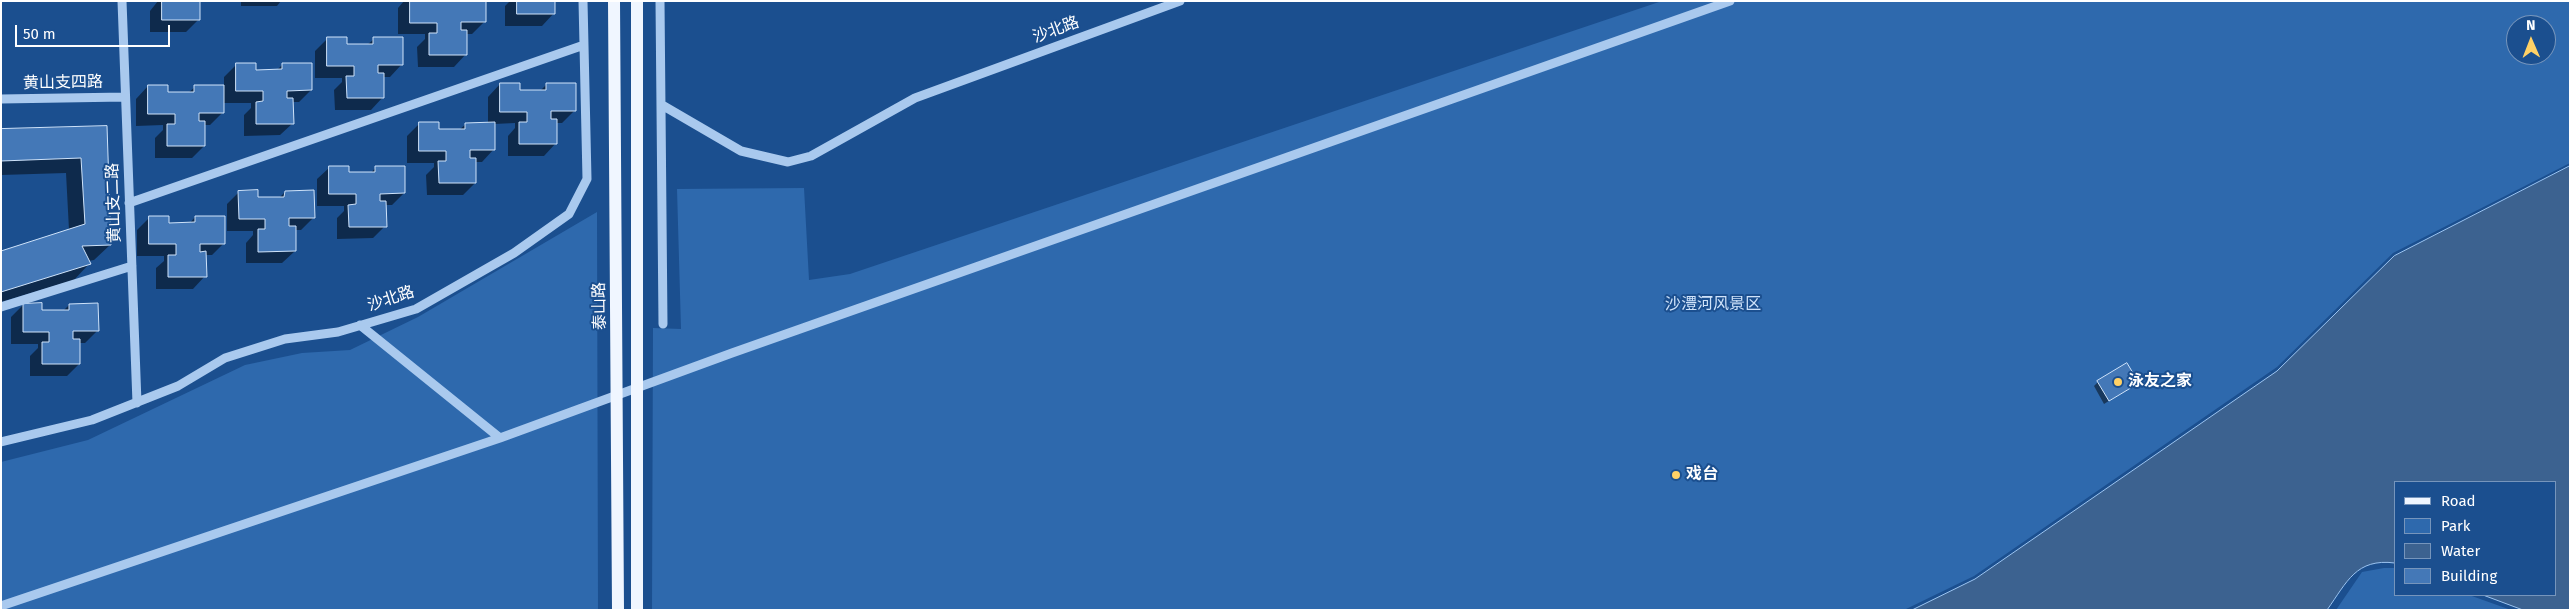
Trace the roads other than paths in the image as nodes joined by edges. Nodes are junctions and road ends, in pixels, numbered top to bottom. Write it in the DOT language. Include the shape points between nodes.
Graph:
graph roads {
  1 [pos="122,1"];
  2 [pos="583,1"];
  3 [pos="614,1"];
  4 [pos="637,1"];
  5 [pos="660,1"];
  6 [pos="1180,1"];
  7 [pos="1730,1"];
  8 [pos="584,45"];
  9 [pos="125,97"];
  10 [pos="1,99"];
  11 [pos="662,105"];
  12 [pos="129,203"];
  13 [pos="132,266"];
  14 [pos="1,307"];
  15 [pos="663,324"];
  16 [pos="360,325"];
  17 [pos="638,388"];
  18 [pos="618,395"];
  19 [pos="137,403"];
  20 [pos="500,438"];
  21 [pos="1,442"];
  22 [pos="1,606"];
  23 [pos="618,610"];
  24 [pos="637,610"];
  1 -- 9 [label="street, 黄山支二路"];
  2 -- 8 [label="street, 沙北路"];
  3 -- 18 [label="main road, 泰山路"];
  4 -- 17 [label="main road"];
  5 -- 11 [label="street"];
  6 -- 11 [label="street, 沙北路" via="915,98 811,156 788,162 741,151"];
  7 -- 17 [label="street"];
  8 -- 12 [label="street"];
  8 -- 16 [label="street, 沙北路" via="587,179 569,214 514,252 416,309"];
  9 -- 10 [label="street, 黄山支四路"];
  9 -- 12 [label="street, 黄山支二路"];
  11 -- 15 [label="street"];
  12 -- 13 [label="street, 黄山支二路"];
  13 -- 14 [label="street"];
  13 -- 19 [label="street, 黄山支二路"];
  16 -- 19 [label="street, 沙北路" via="338,332 285,339 225,358 178,386"];
  16 -- 20 [label="street"];
  17 -- 18 [label="street"];
  17 -- 24 [label="main road"];
  18 -- 20 [label="street"];
  18 -- 23 [label="main road, 泰山路"];
  19 -- 21 [label="street, 沙北路" via="92,420"];
  20 -- 22 [label="street"];
}
